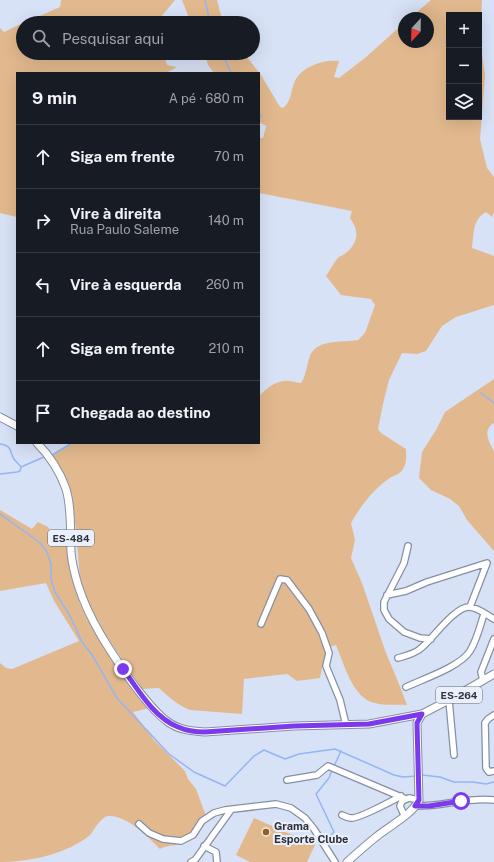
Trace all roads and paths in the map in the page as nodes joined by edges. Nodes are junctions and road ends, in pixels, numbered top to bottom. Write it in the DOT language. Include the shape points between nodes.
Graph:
graph roads {
  1 [pos="0,417"];
  2 [pos="16,425"];
  3 [pos="38,444"];
  4 [pos="408,546"];
  5 [pos="387,596"];
  6 [pos="470,607"];
  7 [pos="484,614"];
  8 [pos="494,619"];
  9 [pos="261,624"];
  10 [pos="430,639"];
  11 [pos="494,639"];
  12 [pos="398,658"];
  13 [pos="494,674"];
  14 [pos="483,680"];
  15 [pos="406,687"];
  16 [pos="450,700"];
  17 [pos="422,714"];
  18 [pos="494,715"];
  19 [pos="346,725"];
  20 [pos="454,755"];
  21 [pos="494,771"];
  22 [pos="287,780"];
  23 [pos="403,797"];
  24 [pos="494,800"];
  25 [pos="417,803"];
  26 [pos="231,810"];
  27 [pos="342,815"];
  28 [pos="404,815"];
  29 [pos="139,824"];
  30 [pos="204,846"];
  31 [pos="191,862"];
  32 [pos="217,862"];
  33 [pos="336,862"];
  34 [pos="347,862"];
  1 -- 2 [label="main road"];
  3 -- 19 [label="main road, ES-484" via="58,470 66,490 70,511 71,555 78,585 92,621 142,695 168,722 191,731 205,732"];
  4 -- 5 [label="street" via="404,563"];
  5 -- 6 [label="street" via="487,563"];
  5 -- 10 [label="street" via="384,610 396,626 404,632"];
  6 -- 7 [label="street"];
  6 -- 10 [label="street" via="460,611 442,625"];
  7 -- 8 [label="street"];
  7 -- 15 [label="street" via="476,639 467,655 440,672"];
  9 -- 19 [label="street" via="280,579 287,580 309,608 322,633 329,653 326,666 340,700"];
  10 -- 12 [label="street" via="420,649"];
  11 -- 14 [label="street" via="481,672"];
  13 -- 14 [label="main road, ES-264"];
  14 -- 16 [label="main road, ES-264"];
  16 -- 17 [label="main road, ES-264"];
  16 -- 20 [label="street"];
  17 -- 19 [label="main road, ES-484" via="369,724"];
  17 -- 25 [label="main road" via="417,723"];
  18 -- 21 [label="street" via="485,725 486,768 488,772"];
  22 -- 23 [label="street" via="317,775 328,766"];
  23 -- 25 [label="street"];
  23 -- 27 [label="street" via="355,818"];
  23 -- 28 [label="street" via="400,804"];
  24 -- 25 [label="street" via="429,806"];
  25 -- 28 [label="main road"];
  26 -- 29 [label="street" via="214,813 202,821 193,835 181,841 164,839 149,833"];
  26 -- 30 [label="street"];
  26 -- 33 [label="street" via="276,804 291,808 305,818"];
  28 -- 34 [label="main road"];
  30 -- 31 [label="street"];
  30 -- 32 [label="street" via="216,852"];
}
